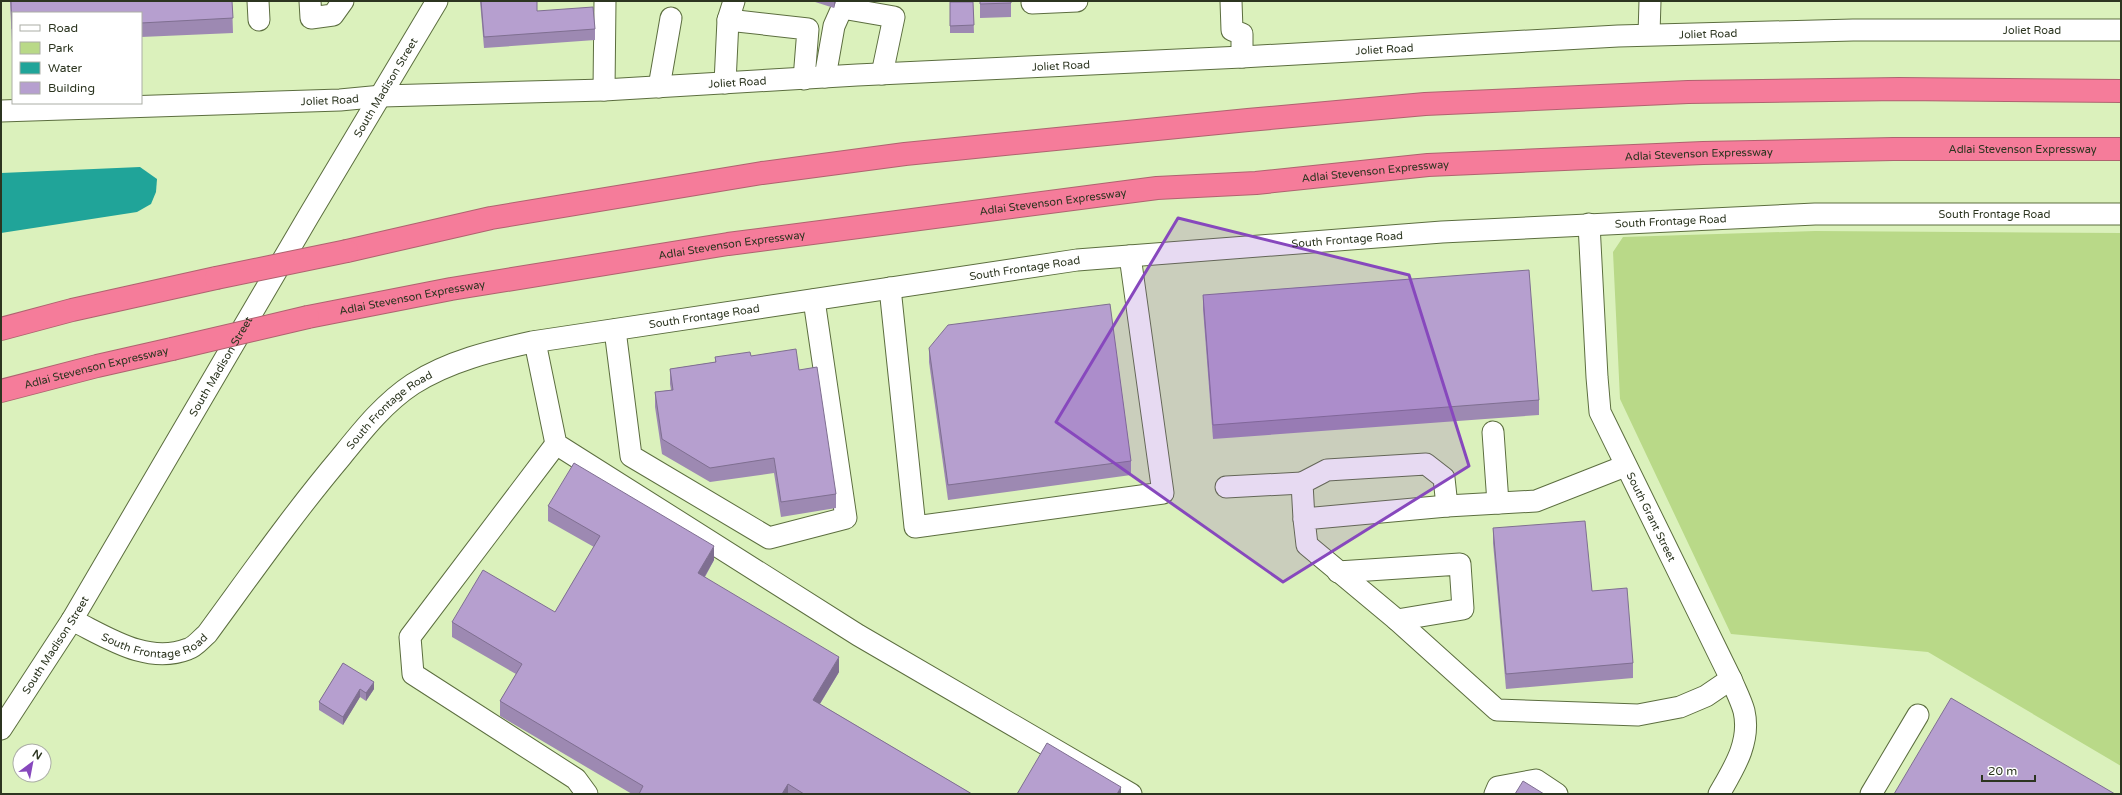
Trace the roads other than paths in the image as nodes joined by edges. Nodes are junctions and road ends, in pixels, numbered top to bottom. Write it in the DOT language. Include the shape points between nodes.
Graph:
graph roads {
  1 [pos="310,1"];
  2 [pos="343,1"];
  3 [pos="437,1"];
  4 [pos="605,1"];
  5 [pos="734,1"];
  6 [pos="1077,1"];
  7 [pos="1231,1"];
  8 [pos="1650,1"];
  9 [pos="1032,3"];
  10 [pos="671,18"];
  11 [pos="728,20"];
  12 [pos="2121,30"];
  13 [pos="1649,34"];
  14 [pos="1242,57"];
  15 [pos="882,74"];
  16 [pos="825,77"];
  17 [pos="804,79"];
  18 [pos="725,83"];
  19 [pos="659,87"];
  20 [pos="604,90"];
  21 [pos="2121,91"];
  22 [pos="382,96"];
  23 [pos="1,111"];
  24 [pos="2121,149"];
  25 [pos="2121,214"];
  26 [pos="1589,224"];
  27 [pos="1130,256"];
  28 [pos="890,288"];
  29 [pos="814,300"];
  30 [pos="1,329"];
  31 [pos="615,330"];
  32 [pos="535,342"];
  33 [pos="1,392"];
  34 [pos="1493,432"];
  35 [pos="556,444"];
  36 [pos="1625,466"];
  37 [pos="1302,483"];
  38 [pos="1226,487"];
  39 [pos="1498,503"];
  40 [pos="1447,506"];
  41 [pos="1304,519"];
  42 [pos="1338,572"];
  43 [pos="72,620"];
  44 [pos="1397,620"];
  45 [pos="1731,679"];
  46 [pos="1918,716"];
  47 [pos="1,729"];
  48 [pos="587,794"];
  49 [pos="1131,794"];
  50 [pos="1494,794"];
  51 [pos="1557,794"];
  52 [pos="1719,794"];
  53 [pos="1871,794"];
  1 -- 2 [label="street" via="311,18 333,16"];
  3 -- 22 [label="street, South Madison Street"];
  4 -- 20 [label="street"];
  5 -- 11 [label="street"];
  6 -- 9 [label="street"];
  7 -- 14 [label="street" via="1232,30 1242,34"];
  8 -- 13 [label="street"];
  10 -- 19 [label="street"];
  11 -- 17 [label="street" via="808,29"];
  11 -- 18 [label="street"];
  12 -- 13 [label="street, Joliet Road" via="1853,30"];
  13 -- 14 [label="street, Joliet Road"];
  14 -- 15 [label="street, Joliet Road"];
  15 -- 16 [label="street, Joliet Road"];
  15 -- 16 [label="street" via="894,17 842,8 834,26"];
  16 -- 17 [label="street, Joliet Road"];
  17 -- 18 [label="street, Joliet Road"];
  18 -- 19 [label="street, Joliet Road"];
  19 -- 20 [label="street, Joliet Road"];
  20 -- 22 [label="street, Joliet Road"];
  21 -- 30 [label="highway, bridge" via="1899,89 1688,92 1426,104 905,154 762,173 491,218 72,310"];
  22 -- 23 [label="street, Joliet Road" via="340,100"];
  22 -- 43 [label="street, South Madison Street" via="296,237"];
  24 -- 33 [label="highway, Adlai Stevenson Expressway, bridge" via="1893,149 1703,153 1428,165 1256,183 1157,188 728,244 451,289 308,317 97,366"];
  25 -- 26 [label="street, South Frontage Road" via="1815,214"];
  26 -- 27 [label="street, South Frontage Road" via="1442,232"];
  26 -- 36 [label="street, South Grant Street" via="1600,412"];
  27 -- 28 [label="street, South Frontage Road" via="1077,260"];
  27 -- 28 [label="street" via="1163,493 915,527"];
  28 -- 29 [label="street, South Frontage Road"];
  29 -- 31 [label="street, South Frontage Road"];
  29 -- 31 [label="street" via="846,518 769,538 631,456"];
  31 -- 32 [label="street, South Frontage Road"];
  32 -- 35 [label="street"];
  32 -- 43 [label="street, South Frontage Road" via="483,353 446,366 412,384 383,408 303,503 207,634 189,649 172,653 147,653 123,645"];
  34 -- 39 [label="street"];
  35 -- 48 [label="street" via="410,636 413,674 576,779"];
  35 -- 49 [label="street" via="858,634"];
  36 -- 39 [label="street" via="1536,501"];
  36 -- 45 [label="street, South Grant Street"];
  37 -- 38 [label="street"];
  37 -- 40 [label="street" via="1327,470 1426,464 1444,478"];
  37 -- 41 [label="street"];
  39 -- 40 [label="street"];
  40 -- 41 [label="street"];
  41 -- 42 [label="street" via="1307,546"];
  42 -- 44 [label="street"];
  42 -- 44 [label="street" via="1460,564 1463,608"];
  43 -- 47 [label="street, South Madison Street"];
  44 -- 45 [label="street" via="1497,710 1638,715 1680,707 1706,696"];
  45 -- 52 [label="street, South Grant Street" via="1744,710 1746,731 1739,759"];
  46 -- 53 [label="street"];
  50 -- 51 [label="street" via="1498,787 1536,780"];
}
